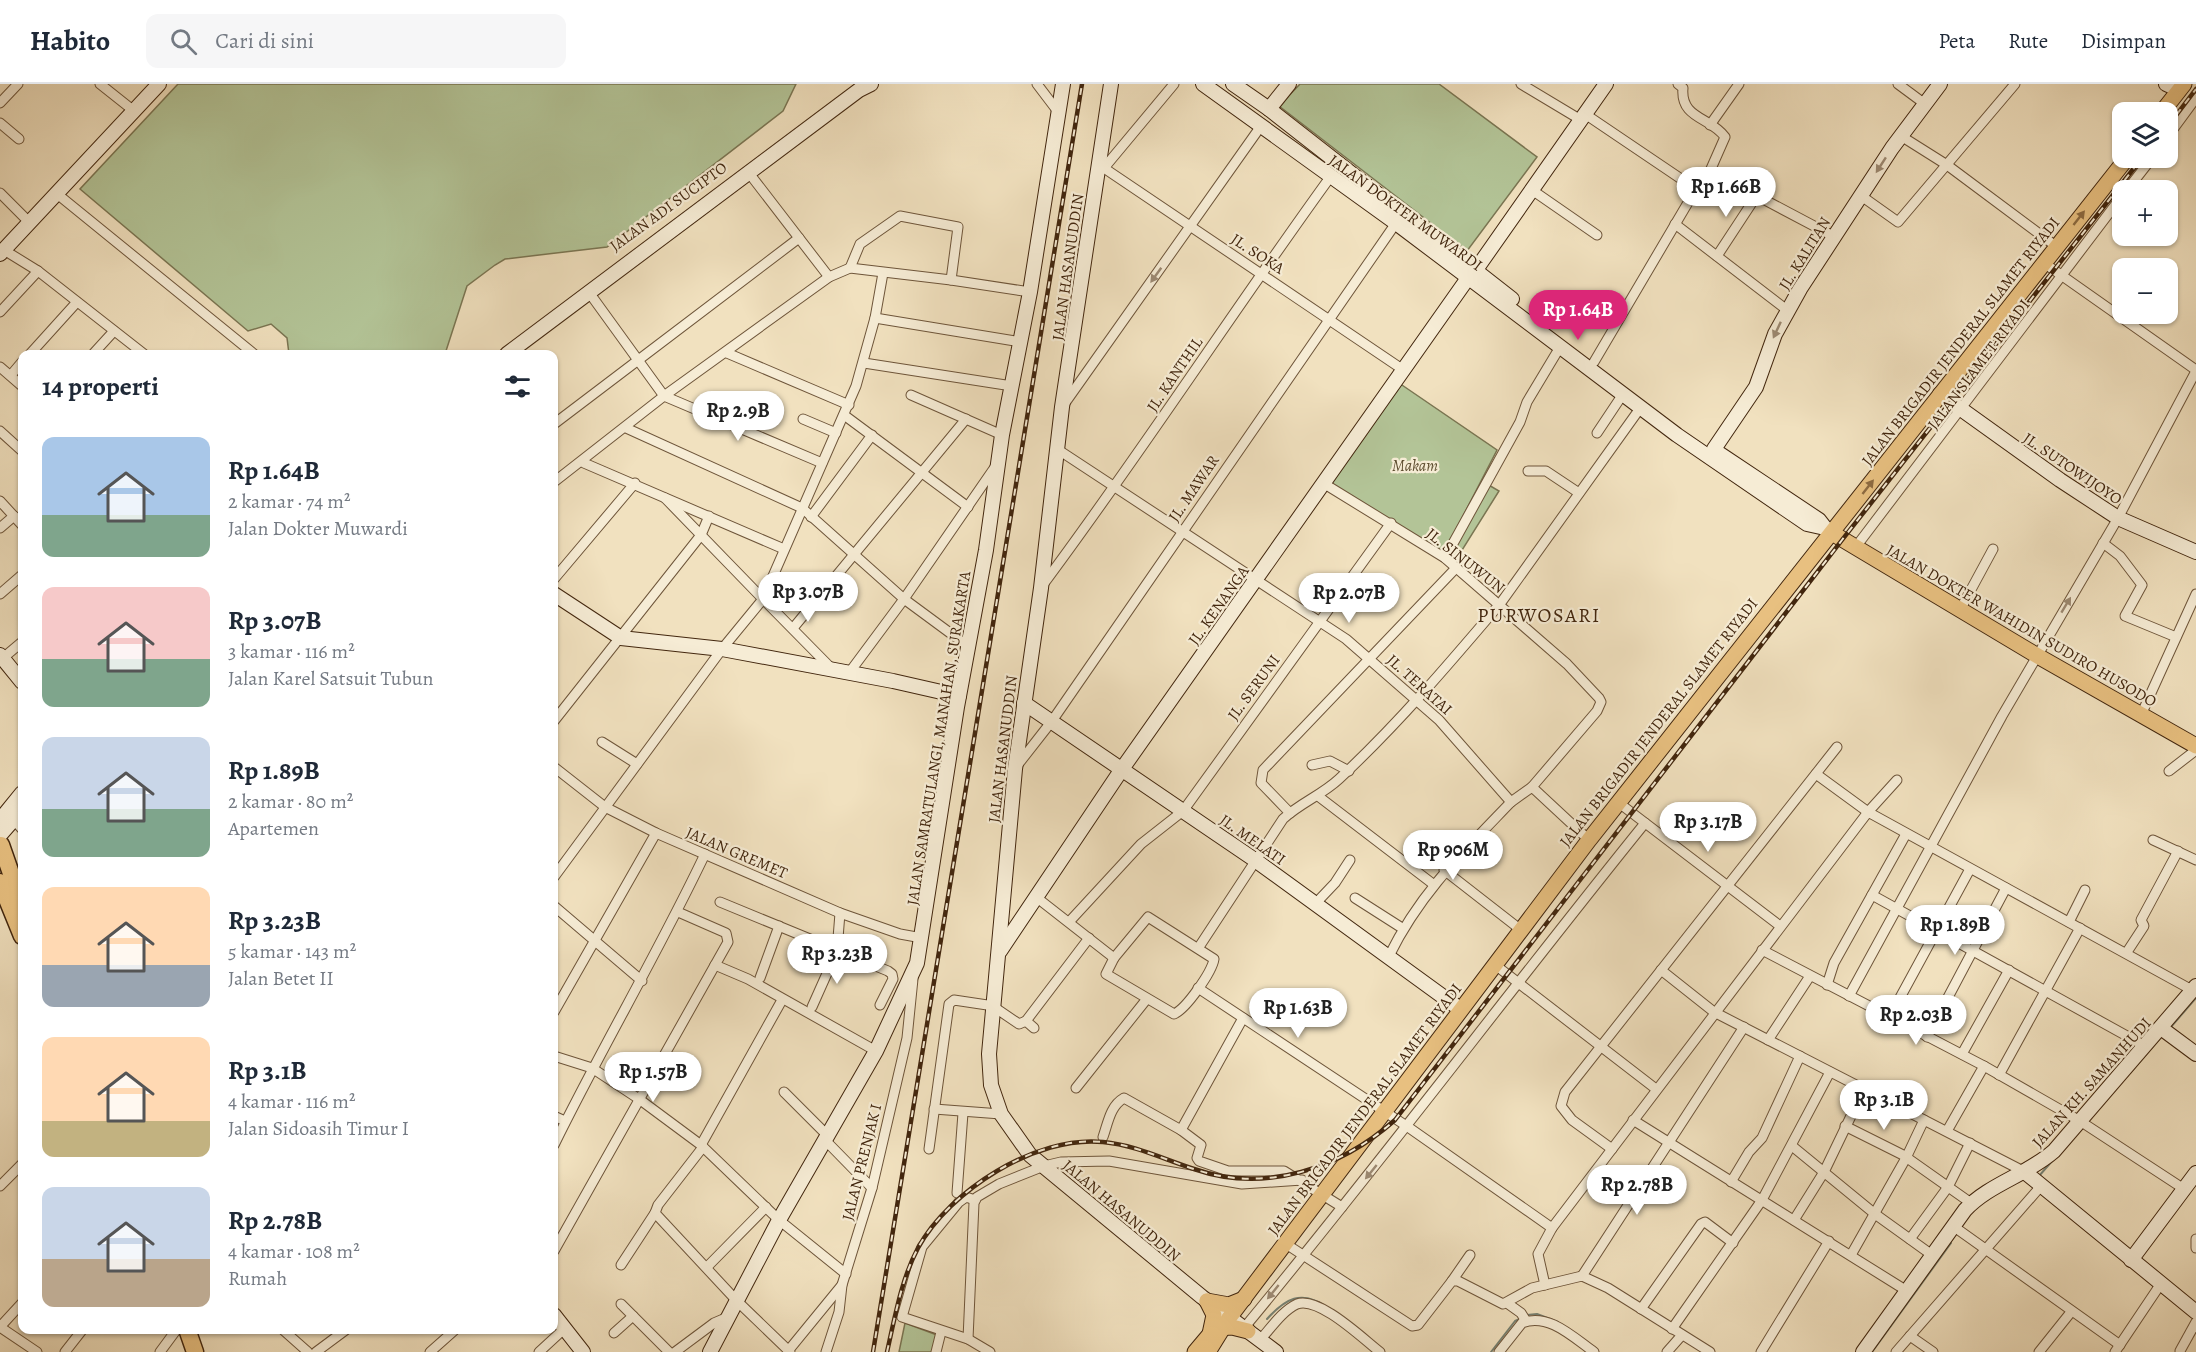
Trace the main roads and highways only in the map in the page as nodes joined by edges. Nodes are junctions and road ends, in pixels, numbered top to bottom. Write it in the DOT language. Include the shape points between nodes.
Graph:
graph roads {
  1 [pos="159,84"];
  2 [pos="1063,84"];
  3 [pos="1112,84"];
  4 [pos="1203,84"];
  5 [pos="1216,84"];
  6 [pos="1233,84"];
  7 [pos="1289,84"];
  8 [pos="1606,84"];
  9 [pos="1941,84"];
  10 [pos="862,85"];
  11 [pos="2176,86"];
  12 [pos="2167,102"];
  13 [pos="1269,109"];
  14 [pos="2119,168"];
  15 [pos="1333,172"];
  16 [pos="2,252"];
  17 [pos="1472,274"];
  18 [pos="504,350"];
  19 [pos="512,350"];
  20 [pos="1940,394"];
  21 [pos="1714,449"];
  22 [pos="1828,530"];
  23 [pos="2196,552"];
  24 [pos="558,597"];
  25 [pos="1,656"];
  26 [pos="18,677"];
  27 [pos="959,696"];
  28 [pos="1024,703"];
  29 [pos="2196,748"];
  30 [pos="1122,769"];
  31 [pos="15,819"];
  32 [pos="0,840"];
  33 [pos="0,882"];
  34 [pos="18,893"];
  35 [pos="18,926"];
  36 [pos="999,954"];
  37 [pos="2194,988"];
  38 [pos="1460,1009"];
  39 [pos="2162,1029"];
  40 [pos="2196,1054"];
  41 [pos="2196,1173"];
  42 [pos="2034,1180"];
  43 [pos="2131,1260"];
  44 [pos="1244,1299"];
  45 [pos="1207,1301"];
  46 [pos="2196,1312"];
  47 [pos="558,1321"];
  48 [pos="1220,1327"];
  49 [pos="1249,1331"];
  50 [pos="179,1334"];
  51 [pos="190,1334"];
  52 [pos="185,1352"];
  53 [pos="195,1352"];
  54 [pos="583,1352"];
  55 [pos="710,1352"];
  56 [pos="1195,1352"];
  57 [pos="1208,1352"];
  58 [pos="1276,1352"];
  59 [pos="1863,1352"];
  1 -- 16 [label="main road"];
  2 -- 27 [label="main road, JALAN SAMRATULANGI, MANAHAN, SURAKARTA"];
  3 -- 28 [label="main road, JALAN HASANUDDIN" via="1062,407"];
  4 -- 15 [label="main road, JALAN DOKTER MUWARDI"];
  5 -- 15 [label="main road" via="1319,157"];
  6 -- 13 [label="main road, JALAN DOKTER MUWARDI"];
  7 -- 13 [label="main road"];
  8 -- 17 [label="main road"];
  9 -- 21 [label="main road, JL. KALITAN, one-way" via="1833,236 1787,310 1756,387"];
  10 -- 18 [label="main road, JALAN ADI SUCIPTO"];
  10 -- 19 [label="main road, JALAN ADI SUCIPTO"];
  11 -- 12 [label="main road"];
  13 -- 15 [label="main road, JALAN DOKTER MUWARDI"];
  20 -- 14 [label="main road, JALAN BRIGADIR JENDERAL SLAMET RIYADI, one-way"];
  15 -- 17 [label="main road, JALAN DOKTER MUWARDI"];
  15 -- 17 [label="main road, JALAN DOKTER MUWARDI" via="1396,224"];
  17 -- 21 [label="main road, JALAN DOKTER MUWARDI"];
  17 -- 22 [label="main road, JALAN DOKTER MUWARDI" via="1641,407 1807,524"];
  17 -- 30 [label="main road, JL. KENANGA"];
  22 -- 20 [label="main road, JALAN BRIGADIR JENDERAL SLAMET RIYADI, one-way"];
  20 -- 23 [label="main road, JL. SUTOWIJOYO" via="2118,518"];
  21 -- 22 [label="main road, JALAN DOKTER MUWARDI"];
  22 -- 29 [label="main road, JALAN DOKTER WAHIDIN SUDIRO HUSODO"];
  22 -- 38 [label="main road, JALAN BRIGADIR JENDERAL SLAMET RIYADI"];
  24 -- 27 [label="main road" via="621,638 722,649"];
  25 -- 26 [label="main road"];
  27 -- 55 [label="main road, JALAN SAMRATULANGI, MANAHAN, SURAKARTA" via="913,976"];
  28 -- 30 [label="main road, JL. MELATI"];
  28 -- 36 [label="main road, JALAN HASANUDDIN"];
  30 -- 36 [label="main road, JL. KENANGA"];
  30 -- 38 [label="main road, JL. MELATI" via="1316,903"];
  31 -- 32 [label="main road"];
  32 -- 34 [label="highway"];
  33 -- 35 [label="highway"];
  36 -- 45 [label="main road, JALAN HASANUDDIN" via="989,1054 991,1086 1000,1114 1024,1149"];
  37 -- 39 [label="main road, JALAN KH. SAMANHUDI"];
  38 -- 44 [label="main road, JALAN BRIGADIR JENDERAL SLAMET RIYADI"];
  39 -- 40 [label="main road"];
  39 -- 42 [label="main road, JALAN KH. SAMANHUDI" via="2084,1124 2054,1151"];
  41 -- 43 [label="main road"];
  42 -- 43 [label="main road"];
  42 -- 59 [label="main road, JALAN KH. SAMANHUDI" via="1971,1203"];
  43 -- 46 [label="main road"];
  44 -- 45 [label="main road" via="1229,1305"];
  44 -- 48 [label="main road, JALAN BRIGADIR JENDERAL SLAMET RIYADI"];
  44 -- 49 [label="main road" via="1241,1314"];
  45 -- 48 [label="main road"];
  45 -- 48 [label="main road, JALAN HASANUDDIN"];
  47 -- 54 [label="main road"];
  48 -- 49 [label="main road"];
  48 -- 56 [label="main road"];
  48 -- 57 [label="main road"];
  49 -- 58 [label="main road"];
  50 -- 52 [label="highway"];
  51 -- 53 [label="highway"];
}
